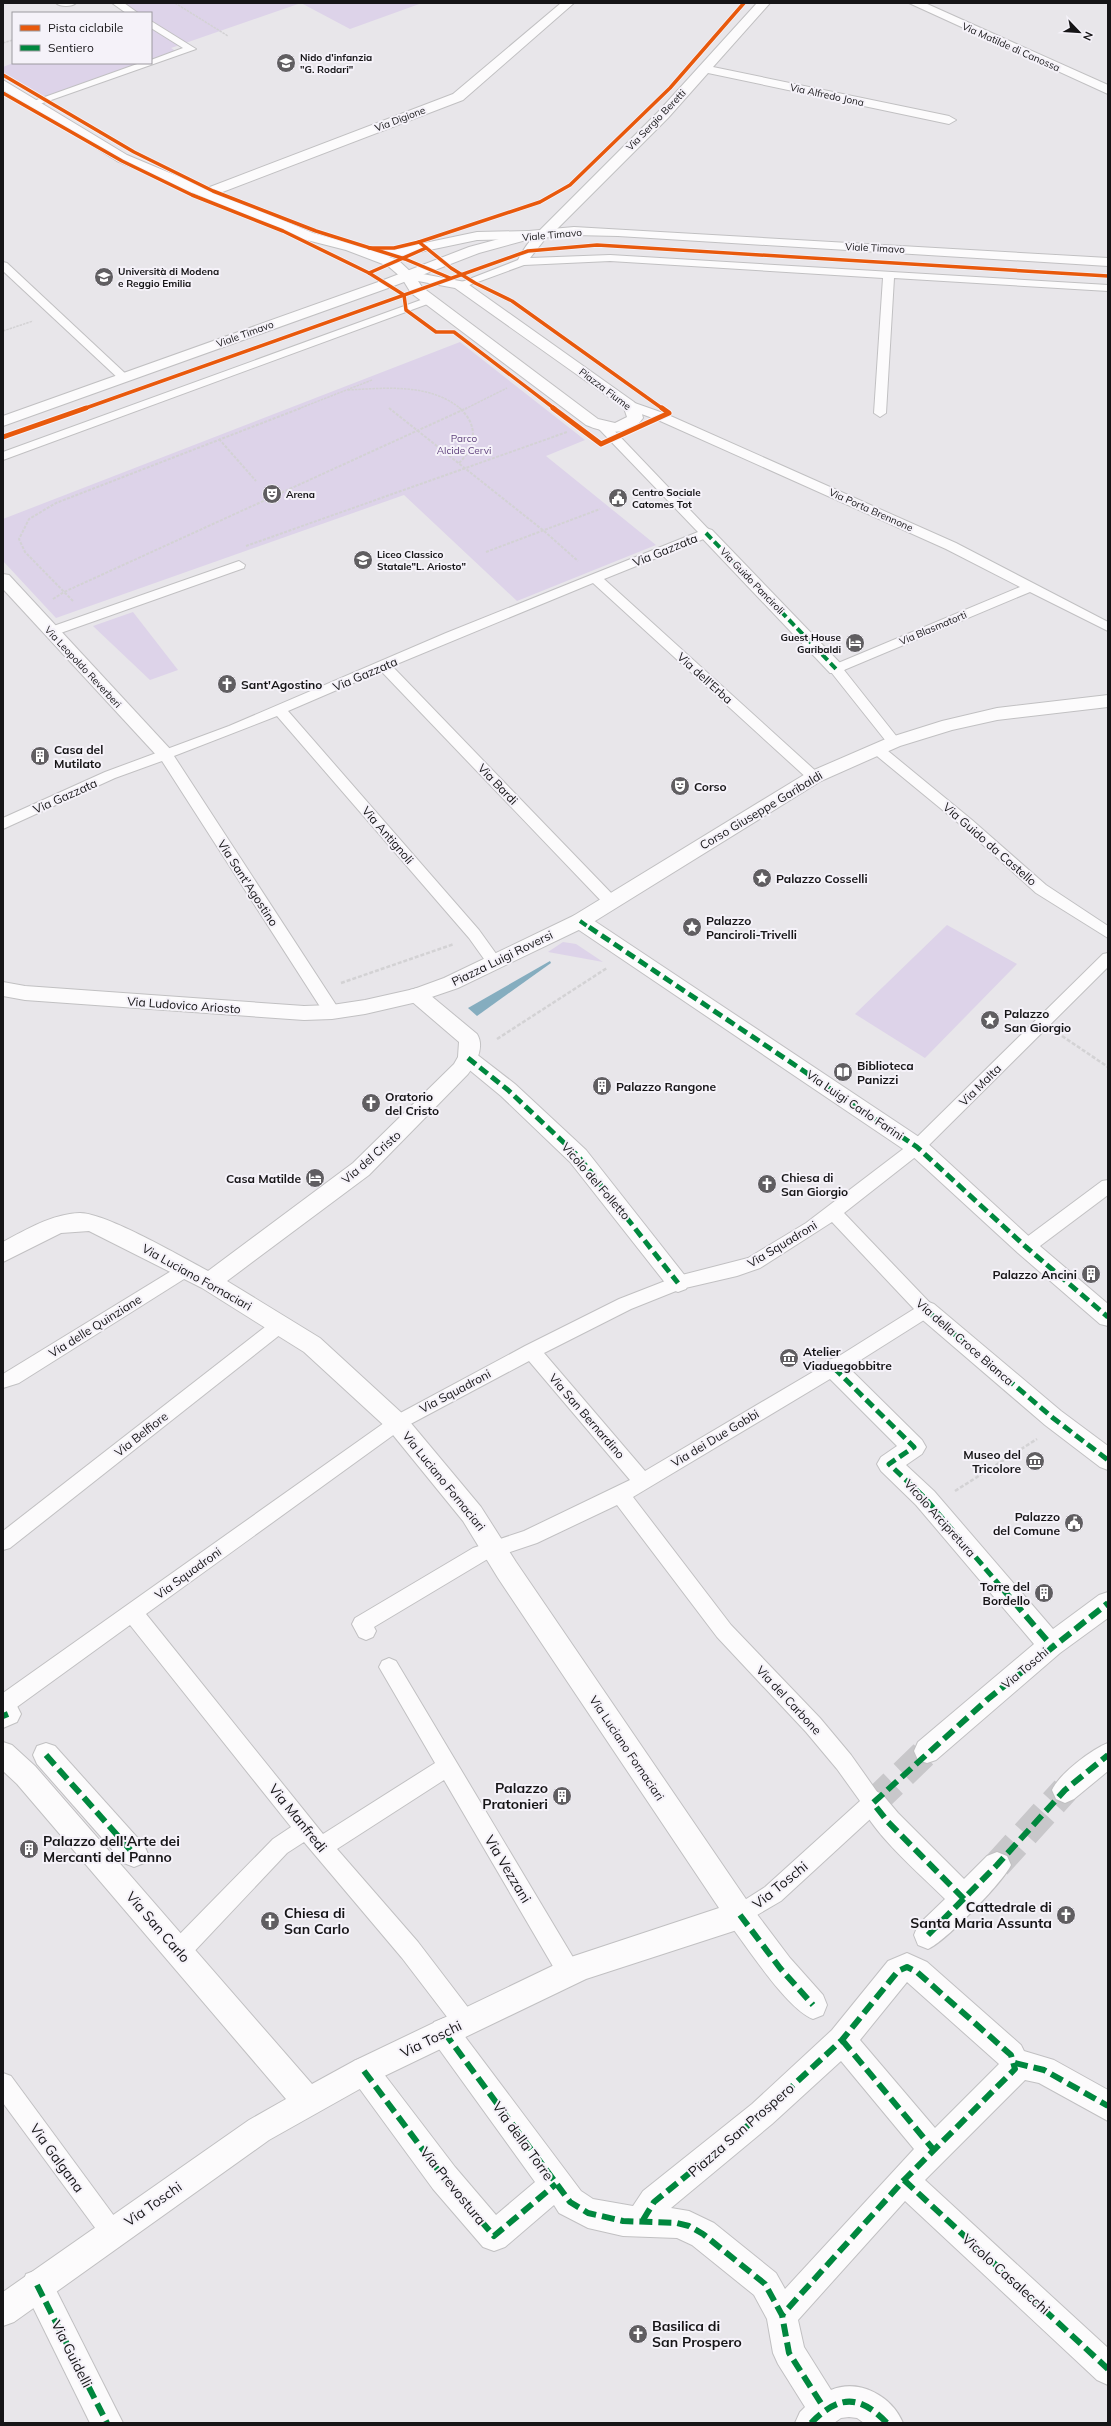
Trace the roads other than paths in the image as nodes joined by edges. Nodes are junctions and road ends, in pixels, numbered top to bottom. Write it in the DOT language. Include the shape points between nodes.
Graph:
graph roads {
  1 [pos="61,3"];
  2 [pos="71,3"];
  3 [pos="117,3"];
  4 [pos="568,3"];
  5 [pos="764,3"];
  6 [pos="915,3"];
  7 [pos="131,12"];
  8 [pos="152,25"];
  9 [pos="152,62"];
  10 [pos="147,64"];
  11 [pos="704,69"];
  12 [pos="3,84"];
  13 [pos="1108,90"];
  14 [pos="33,103"];
  15 [pos="949,120"];
  16 [pos="207,193"];
  17 [pos="544,234"];
  18 [pos="529,235"];
  19 [pos="351,248"];
  20 [pos="523,262"];
  21 [pos="1108,262"];
  22 [pos="3,265"];
  23 [pos="407,275"];
  24 [pos="889,275"];
  25 [pos="460,285"];
  26 [pos="1108,288"];
  27 [pos="429,300"];
  28 [pos="124,378"];
  29 [pos="629,405"];
  30 [pos="880,413"];
  31 [pos="3,421"];
  32 [pos="598,424"];
  33 [pos="3,456"];
  34 [pos="706,534"];
  35 [pos="239,565"];
  36 [pos="595,578"];
  37 [pos="3,579"];
  38 [pos="1030,587"];
  39 [pos="1108,627"];
  40 [pos="50,632"];
  41 [pos="384,666"];
  42 [pos="836,669"];
  43 [pos="1108,701"];
  44 [pos="280,710"];
  45 [pos="885,745"];
  46 [pos="165,754"];
  47 [pos="814,777"];
  48 [pos="3,824"];
  49 [pos="632,890"];
  50 [pos="611,902"];
  51 [pos="580,920"];
  52 [pos="1108,933"];
  53 [pos="1108,958"];
  54 [pos="494,962"];
  55 [pos="3,989"];
  56 [pos="417,995"];
  57 [pos="365,1007"];
  58 [pos="332,1012"];
  59 [pos="468,1058"];
  60 [pos="917,1147"];
  61 [pos="1108,1186"];
  62 [pos="833,1212"];
  63 [pos="1026,1247"];
  64 [pos="3,1252"];
  65 [pos="186,1269"];
  66 [pos="210,1282"];
  67 [pos="678,1282"];
  68 [pos="926,1310"];
  69 [pos="1108,1317"];
  70 [pos="280,1325"];
  71 [pos="531,1351"];
  72 [pos="834,1368"];
  73 [pos="3,1381"];
  74 [pos="397,1423"];
  75 [pos="1108,1460"];
  76 [pos="643,1482"];
  77 [pos="620,1495"];
  78 [pos="3,1542"];
  79 [pos="495,1547"];
  80 [pos="1108,1602"];
  81 [pos="132,1612"];
  82 [pos="366,1631"];
  83 [pos="1051,1645"];
  84 [pos="389,1667"];
  85 [pos="5,1712"];
  86 [pos="927,1751"];
  87 [pos="3,1754"];
  88 [pos="1108,1754"];
  89 [pos="46,1755"];
  90 [pos="447,1767"];
  91 [pos="1066,1790"];
  92 [pos="873,1804"];
  93 [pos="306,1829"];
  94 [pos="321,1847"];
  95 [pos="134,1854"];
  96 [pos="997,1865"];
  97 [pos="964,1899"];
  98 [pos="740,1916"];
  99 [pos="928,1935"];
  100 [pos="180,1950"];
  101 [pos="569,1972"];
  102 [pos="813,2005"];
  103 [pos="455,2027"];
  104 [pos="842,2040"];
  105 [pos="1015,2063"];
  106 [pos="364,2071"];
  107 [pos="3,2084"];
  108 [pos="309,2103"];
  109 [pos="1108,2106"];
  110 [pos="933,2149"];
  111 [pos="904,2180"];
  112 [pos="556,2184"];
  113 [pos="633,2221"];
  114 [pos="112,2232"];
  115 [pos="37,2285"];
  116 [pos="3,2311"];
  117 [pos="782,2315"];
  118 [pos="1108,2369"];
  119 [pos="818,2416"];
  120 [pos="107,2423"];
  121 [pos="887,2423"];
  1 -- 2 [label="lane"];
  3 -- 7 [label="lane"];
  4 -- 16 [label="street, Via Digione" via="458,97"];
  5 -- 11 [label="street, Via Sergio Beretti"];
  6 -- 13 [label="street, Via Matilde di Canossa"];
  8 -- 9 [label="lane" via="191,49"];
  10 -- 14 [label="lane"];
  11 -- 15 [label="street, Via Alfredo Jona"];
  11 -- 17 [label="street, Via Sergio Beretti" via="663,115"];
  12 -- 14 [label="street"];
  14 -- 16 [label="street" via="122,158"];
  16 -- 19 [label="street" via="308,236"];
  17 -- 18 [label="street, Viale Timavo"];
  17 -- 20 [label="lane" via="528,251"];
  17 -- 21 [label="street, Viale Timavo" via="626,233"];
  18 -- 19 [label="street" via="477,236 396,253"];
  18 -- 23 [label="street, Viale Timavo" via="474,250"];
  19 -- 23 [label="street, Piazza Fiume"];
  20 -- 24 [label="lane" via="610,258"];
  20 -- 25 [label="lane"];
  22 -- 28 [label="lane"];
  23 -- 25 [label="street, Piazza Fiume"];
  23 -- 27 [label="street" via="416,290"];
  23 -- 28 [label="street, Viale Timavo"];
  24 -- 26 [label="lane"];
  24 -- 30 [label="lane"];
  25 -- 29 [label="street, Piazza Fiume"];
  27 -- 32 [label="street"];
  27 -- 33 [label="lane"];
  28 -- 31 [label="street, Viale Timavo"];
  29 -- 32 [label="street, Piazza Fiume" via="635,414 629,423 619,427"];
  29 -- 38 [label="lane, Via Porta Brennone" via="662,417 951,546"];
  32 -- 34 [label="lane, Via Guido Panciroli"];
  34 -- 36 [label="lane, Via Gazzata"];
  34 -- 42 [label="street, Via Guido Panciroli"];
  35 -- 40 [label="lane"];
  36 -- 41 [label="lane, Via Gazzata"];
  36 -- 47 [label="lane, Via dell'Erba"];
  37 -- 40 [label="street, Via Leopoldo Reverberi"];
  38 -- 39 [label="lane, Via Porta Brennone"];
  38 -- 42 [label="lane, Via Blasmatorti"];
  40 -- 46 [label="street, Via Leopoldo Reverberi"];
  41 -- 44 [label="lane, Via Gazzata"];
  41 -- 50 [label="lane, Via Bardi"];
  42 -- 45 [label="lane, Via Guido Panciroli"];
  43 -- 45 [label="street, Corso Giuseppe Garibaldi" via="997,714"];
  44 -- 46 [label="lane, Via Gazzata"];
  44 -- 54 [label="lane, Via Antignoli" via="474,934"];
  45 -- 47 [label="street, Corso Giuseppe Garibaldi"];
  45 -- 52 [label="lane, Via Guido da Castello" via="1041,889"];
  46 -- 48 [label="lane, Via Gazzata"];
  46 -- 58 [label="lane, Via Sant'Agostino"];
  47 -- 49 [label="street, Corso Giuseppe Garibaldi"];
  49 -- 50 [label="street, Piazza Luigi Roversi"];
  50 -- 51 [label="street, Piazza Luigi Roversi"];
  51 -- 54 [label="street, Piazza Luigi Roversi"];
  51 -- 60 [label="street, Via Luigi Carlo Farini"];
  53 -- 60 [label="lane, Via Malta"];
  54 -- 56 [label="street, Piazza Luigi Roversi" via="451,983"];
  55 -- 58 [label="street, Via Ludovico Ariosto" via="174,1005 304,1013"];
  56 -- 57 [label="street, Piazza Luigi Roversi"];
  56 -- 59 [label="street" via="470,1039"];
  57 -- 58 [label="street, Via Ludovico Ariosto"];
  59 -- 66 [label="street, Via del Cristo" via="446,1086 361,1169"];
  59 -- 67 [label="street, Vicolo del Folletto" via="508,1090 578,1156"];
  60 -- 62 [label="lane, Via Squadroni"];
  60 -- 63 [label="street, Via Luigi Carlo Farini"];
  61 -- 63 [label="lane"];
  62 -- 67 [label="lane, Via Squadroni" via="754,1263 737,1270"];
  62 -- 68 [label="lane, Via della Croce Bianca"];
  63 -- 69 [label="street, Via Luigi Carlo Farini"];
  64 -- 65 [label="street, Via Luciano Fornaciari" via="51,1228 82,1220 107,1228"];
  65 -- 66 [label="street, Via Luciano Fornaciari"];
  65 -- 73 [label="lane, Via delle Quinziane" via="13,1378"];
  66 -- 70 [label="street, Via Luciano Fornaciari"];
  67 -- 71 [label="lane, Via Squadroni" via="625,1304"];
  68 -- 72 [label="lane, Via dei Due Gobbi"];
  68 -- 75 [label="street, Via della Croce Bianca" via="1053,1418"];
  70 -- 74 [label="street, Via Luciano Fornaciari" via="312,1345"];
  70 -- 78 [label="lane, Via Belfiore"];
  71 -- 74 [label="lane, Via Squadroni"];
  71 -- 76 [label="lane, Via San Bernardino"];
  72 -- 76 [label="lane, Via dei Due Gobbi"];
  72 -- 83 [label="street, Vicolo Arcipretura" via="914,1447 889,1464 928,1502"];
  74 -- 79 [label="street, Via Luciano Fornaciari" via="444,1477"];
  74 -- 81 [label="lane, Via Squadroni"];
  76 -- 77 [label="lane, Via dei Due Gobbi"];
  77 -- 79 [label="lane, Via dei Due Gobbi" via="530,1537"];
  77 -- 92 [label="lane, Via del Carbone" via="724,1631 813,1725 844,1762"];
  79 -- 82 [label="lane" via="463,1562 362,1624"];
  79 -- 98 [label="street, Via Luciano Fornaciari" via="507,1570"];
  80 -- 83 [label="street, Via Toschi"];
  81 -- 85 [label="lane, Via Squadroni"];
  81 -- 93 [label="lane, Via Manfredi"];
  83 -- 86 [label="street, Via Toschi"];
  84 -- 90 [label="lane, Via Vezzani"];
  87 -- 100 [label="street, Via San Carlo" via="26,1775"];
  88 -- 91 [label="street"];
  89 -- 95 [label="street"];
  90 -- 94 [label="lane"];
  90 -- 101 [label="lane, Via Vezzani"];
  92 -- 97 [label="street, Via del Carbone"];
  92 -- 98 [label="lane, Via Toschi" via="773,1894"];
  93 -- 94 [label="lane, Via Manfredi"];
  93 -- 100 [label="lane" via="280,1846"];
  94 -- 103 [label="lane, Via Manfredi" via="410,1950"];
  96 -- 97 [label="street"];
  97 -- 99 [label="street"];
  98 -- 101 [label="street, Via Toschi"];
  98 -- 102 [label="street, Via Luciano Fornaciari" via="780,1968"];
  100 -- 108 [label="street, Via San Carlo"];
  101 -- 103 [label="street, Via Toschi"];
  103 -- 106 [label="street, Via Toschi"];
  103 -- 112 [label="street, Via della Torre"];
  104 -- 105 [label="street, Piazza San Prospero" via="898,1971 907,1967 917,1972 1008,2053"];
  104 -- 110 [label="street"];
  104 -- 113 [label="street, Piazza San Prospero" via="762,2114"];
  105 -- 109 [label="street" via="1044,2070"];
  105 -- 110 [label="street" via="1011,2075"];
  106 -- 108 [label="street, Via Toschi"];
  106 -- 112 [label="street, Via Prevostura" via="444,2178 494,2236"];
  107 -- 114 [label="lane, Via Galgana"];
  108 -- 114 [label="street, Via Toschi" via="260,2130"];
  110 -- 111 [label="street"];
  111 -- 117 [label="street"];
  111 -- 118 [label="street, Vicolo Casalecchi"];
  112 -- 113 [label="street, Via della Torre" via="570,2202 588,2213"];
  113 -- 117 [label="street" via="677,2223 704,2234 765,2284"];
  114 -- 115 [label="street, Via Toschi"];
  115 -- 116 [label="street, Via Toschi"];
  115 -- 120 [label="street, Via Guidelli"];
  117 -- 119 [label="street" via="789,2353"];
  119 -- 121 [label="street" via="847,2400 858,2401 877,2412"];
}
